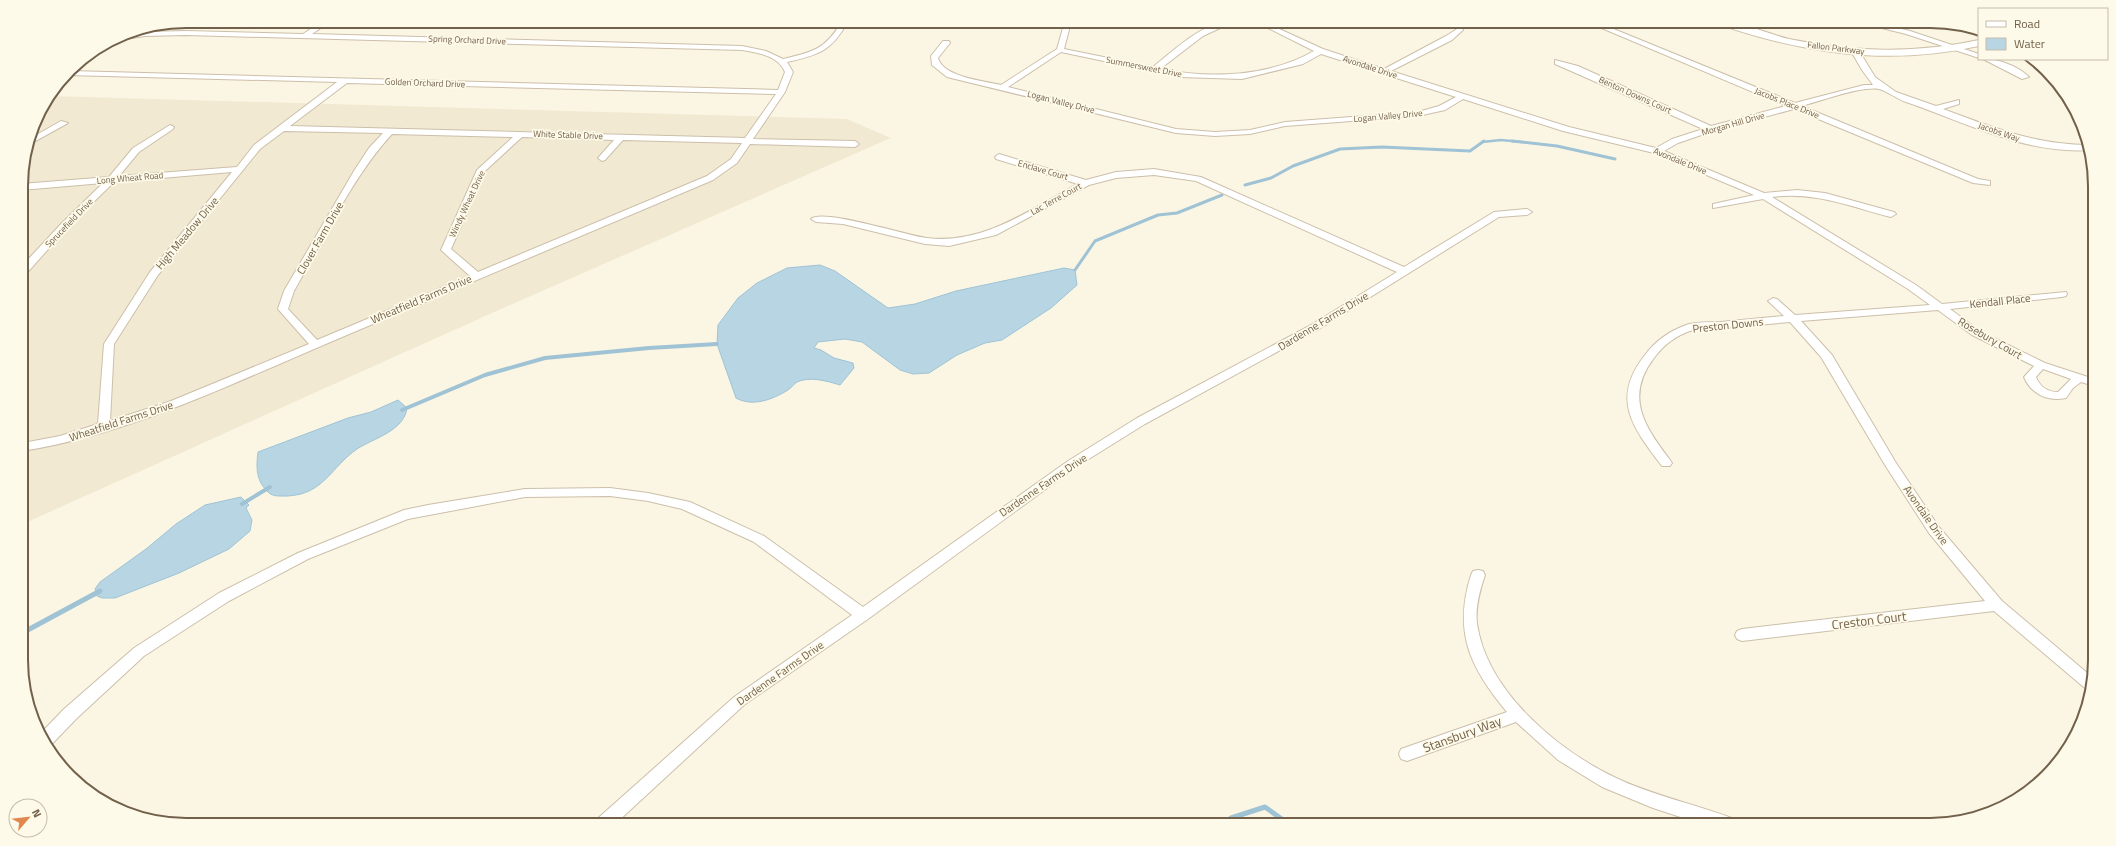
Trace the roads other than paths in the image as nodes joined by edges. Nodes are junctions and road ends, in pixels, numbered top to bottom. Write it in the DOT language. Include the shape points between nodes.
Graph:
graph roads {
  1 [pos="172,28"];
  2 [pos="317,28"];
  3 [pos="842,28"];
  4 [pos="1066,28"];
  5 [pos="1210,28"];
  6 [pos="1272,28"];
  7 [pos="1460,28"];
  8 [pos="1606,28"];
  9 [pos="1742,28"];
  10 [pos="1892,28"];
  11 [pos="165,33"];
  12 [pos="305,36"];
  13 [pos="133,37"];
  14 [pos="1978,38"];
  15 [pos="946,42"];
  16 [pos="1978,43"];
  17 [pos="1953,47"];
  18 [pos="1060,50"];
  19 [pos="1320,51"];
  20 [pos="1856,52"];
  21 [pos="1978,56"];
  22 [pos="1990,60"];
  23 [pos="784,61"];
  24 [pos="1558,62"];
  25 [pos="1154,70"];
  26 [pos="1384,72"];
  27 [pos="75,73"];
  28 [pos="2025,77"];
  29 [pos="344,81"];
  30 [pos="1880,86"];
  31 [pos="1002,88"];
  32 [pos="781,92"];
  33 [pos="1462,96"];
  34 [pos="1956,102"];
  35 [pos="1795,106"];
  36 [pos="1935,108"];
  37 [pos="64,123"];
  38 [pos="170,127"];
  39 [pos="282,128"];
  40 [pos="1710,129"];
  41 [pos="391,130"];
  42 [pos="521,134"];
  43 [pos="621,137"];
  44 [pos="35,139"];
  45 [pos="749,140"];
  46 [pos="855,144"];
  47 [pos="2064,148"];
  48 [pos="2084,148"];
  49 [pos="1657,151"];
  50 [pos="2074,155"];
  51 [pos="602,158"];
  52 [pos="999,158"];
  53 [pos="239,169"];
  54 [pos="111,180"];
  55 [pos="1086,183"];
  56 [pos="1987,183"];
  57 [pos="28,186"];
  58 [pos="1766,197"];
  59 [pos="1716,206"];
  60 [pos="1527,212"];
  61 [pos="1891,214"];
  62 [pos="816,219"];
  63 [pos="28,265"];
  64 [pos="1404,271"];
  65 [pos="476,276"];
  66 [pos="2062,294"];
  67 [pos="1773,301"];
  68 [pos="1939,308"];
  69 [pos="1793,319"];
  70 [pos="316,345"];
  71 [pos="2041,365"];
  72 [pos="2080,378"];
  73 [pos="2088,381"];
  74 [pos="104,428"];
  75 [pos="28,446"];
  76 [pos="1666,463"];
  77 [pos="1478,575"];
  78 [pos="1997,605"];
  79 [pos="863,616"];
  80 [pos="1742,635"];
  81 [pos="2087,682"];
  82 [pos="1517,715"];
  83 [pos="48,737"];
  84 [pos="1407,754"];
  85 [pos="610,818"];
  86 [pos="1709,818"];
  1 -- 11 [label="street"];
  2 -- 12 [label="street"];
  3 -- 23 [label="street" via="828,47"];
  4 -- 18 [label="street"];
  5 -- 25 [label="street"];
  6 -- 19 [label="street, Avondale Drive"];
  7 -- 26 [label="street" via="1449,38"];
  8 -- 35 [label="street, Jacobs Place Drive"];
  9 -- 20 [label="street, Fallon Parkway" via="1769,37"];
  10 -- 17 [label="street"];
  11 -- 12 [label="street, Spring Orchard Drive"];
  11 -- 13 [label="street, Spring Orchard Drive"];
  12 -- 23 [label="street, Spring Orchard Drive" via="742,48 772,55"];
  14 -- 17 [label="street, Fallon Parkway" via="1961,42"];
  15 -- 31 [label="street, Logan Valley Drive" via="934,58 936,65 950,75"];
  16 -- 17 [label="street, Fallon Parkway"];
  17 -- 20 [label="street, Fallon Parkway" via="1920,53"];
  17 -- 21 [label="street"];
  18 -- 25 [label="street, Summersweet Drive"];
  18 -- 31 [label="street"];
  19 -- 25 [label="street, Summersweet Drive" via="1300,62 1242,77 1180,75"];
  19 -- 26 [label="street, Avondale Drive"];
  20 -- 30 [label="street, Jacobs Way" via="1870,77"];
  22 -- 28 [label="street"];
  23 -- 32 [label="street" via="789,72"];
  24 -- 40 [label="street, Benton Downs Court"];
  26 -- 33 [label="street, Avondale Drive"];
  27 -- 29 [label="street, Golden Orchard Drive"];
  29 -- 32 [label="street, Golden Orchard Drive"];
  29 -- 39 [label="street, High Meadow Drive"];
  30 -- 35 [label="street, Morgan Hill Drive" via="1864,87"];
  30 -- 36 [label="street, Jacobs Way" via="1901,97"];
  31 -- 33 [label="street, Logan Valley Drive" via="1176,131 1215,138 1285,124 1418,114 1442,108"];
  32 -- 45 [label="street, Wheatfield Farms Drive"];
  33 -- 49 [label="street, Avondale Drive" via="1566,129"];
  34 -- 36 [label="street"];
  35 -- 40 [label="street, Morgan Hill Drive"];
  35 -- 56 [label="street, Jacobs Place Drive" via="1976,181"];
  36 -- 47 [label="street, Jacobs Way" via="2003,135"];
  37 -- 44 [label="street"];
  38 -- 54 [label="street, Sprucefield Drive" via="136,150"];
  39 -- 41 [label="street, White Stable Drive"];
  39 -- 53 [label="street, High Meadow Drive" via="257,147"];
  40 -- 49 [label="street, Morgan Hill Drive"];
  41 -- 42 [label="street, White Stable Drive"];
  41 -- 70 [label="street, Clover Farm Drive" via="372,150 358,171 285,301 283,310"];
  42 -- 43 [label="street, White Stable Drive"];
  42 -- 65 [label="street, Windy Wheat Drive" via="481,170 446,250"];
  43 -- 45 [label="street, White Stable Drive"];
  43 -- 51 [label="street"];
  45 -- 46 [label="street, White Stable Drive"];
  45 -- 65 [label="street, Wheatfield Farms Drive" via="734,161 710,178"];
  47 -- 48 [label="street, Jacobs Way"];
  47 -- 50 [label="street, Jacobs Way"];
  49 -- 58 [label="street, Avondale Drive"];
  52 -- 55 [label="street, Enclave Court"];
  53 -- 54 [label="street, Long Wheat Road"];
  53 -- 74 [label="street, High Meadow Drive" via="154,274 109,344"];
  54 -- 57 [label="street, Long Wheat Road"];
  54 -- 63 [label="street, Sprucefield Drive"];
  55 -- 62 [label="street, Lac Terre Court" via="993,233 949,243 925,241 843,221"];
  55 -- 64 [label="street, Lac Terre Court" via="1134,172 1198,179"];
  58 -- 59 [label="street"];
  58 -- 61 [label="street" via="1782,194 1819,194"];
  58 -- 68 [label="street, Avondale Drive" via="1912,287"];
  60 -- 64 [label="street, Dardenne Farms Drive" via="1497,214"];
  64 -- 79 [label="street, Dardenne Farms Drive" via="1315,328 1141,421 1072,464"];
  65 -- 70 [label="street, Wheatfield Farms Drive"];
  66 -- 68 [label="street, Kendall Place"];
  67 -- 69 [label="street, Avondale Drive"];
  68 -- 69 [label="street"];
  68 -- 71 [label="street, Rosebury Court" via="1976,333"];
  69 -- 76 [label="street, Preston Downs" via="1692,327 1668,337 1654,350 1640,368 1632,391 1635,412 1644,434"];
  69 -- 78 [label="street, Avondale Drive" via="1826,356 1891,465 1934,530"];
  70 -- 74 [label="street, Wheatfield Farms Drive" via="175,404"];
  71 -- 72 [label="street, Rosebury Court"];
  71 -- 72 [label="street" via="2030,377 2036,389 2046,393 2062,395 2068,386"];
  72 -- 73 [label="street, Rosebury Court"];
  74 -- 75 [label="street, Wheatfield Farms Drive"];
  77 -- 82 [label="street" via="1471,596 1470,623 1476,650 1486,671"];
  78 -- 80 [label="street, Creston Court"];
  78 -- 81 [label="street, Avondale Drive"];
  79 -- 83 [label="street" via="759,539 685,505 610,492 525,493 404,515 303,556 224,597 139,652"];
  79 -- 85 [label="street, Dardenne Farms Drive" via="739,701"];
  82 -- 84 [label="street, Stansbury Way"];
  82 -- 86 [label="street" via="1549,742 1606,781 1649,799"];
}
